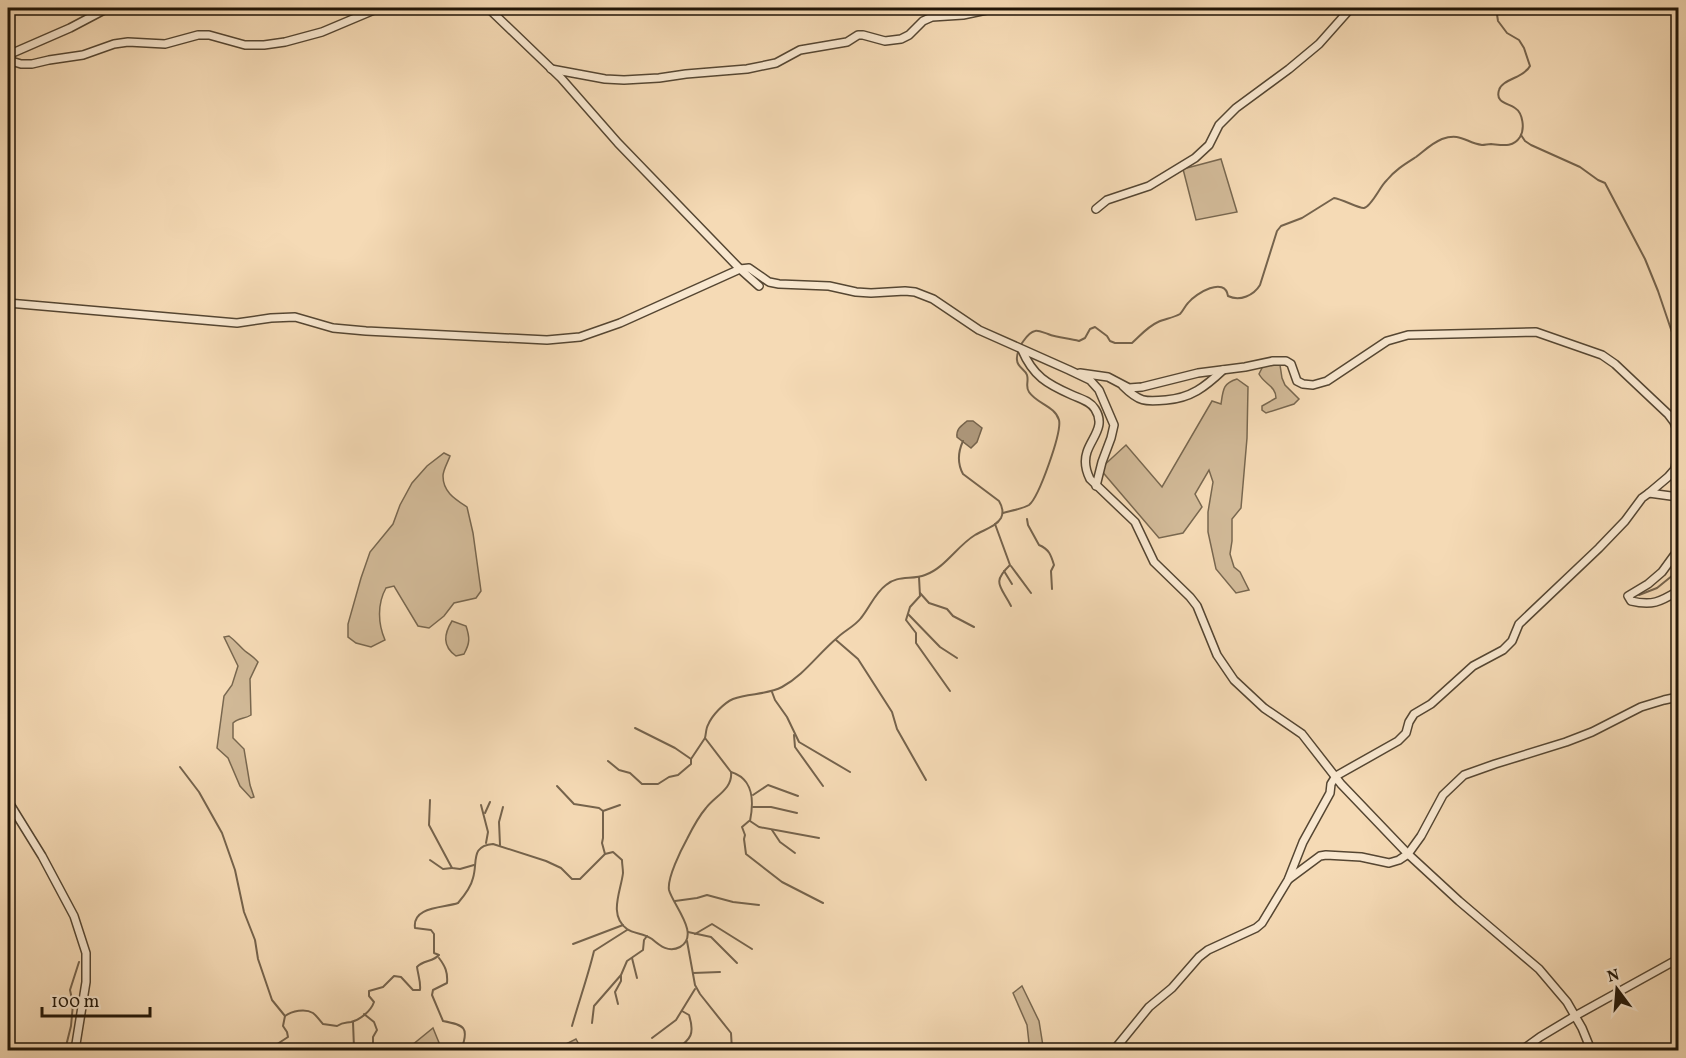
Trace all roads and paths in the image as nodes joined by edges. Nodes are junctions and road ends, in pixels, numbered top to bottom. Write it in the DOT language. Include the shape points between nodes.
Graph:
graph roads {
  1 [pos="108,8"];
  2 [pos="379,8"];
  3 [pos="488,8"];
  4 [pos="996,8"];
  5 [pos="1351,8"];
  6 [pos="8,55"];
  7 [pos="8,60"];
  8 [pos="551,69"];
  9 [pos="1096,208"];
  10 [pos="740,269"];
  11 [pos="759,286"];
  12 [pos="8,303"];
  13 [pos="1022,350"];
  14 [pos="1223,370"];
  15 [pos="1075,373"];
  16 [pos="1123,386"];
  17 [pos="1678,433"];
  18 [pos="1678,451"];
  19 [pos="1675,469"];
  20 [pos="1678,484"];
  21 [pos="1096,486"];
  22 [pos="1649,493"];
  23 [pos="1678,496"];
  24 [pos="1678,550"];
  25 [pos="1678,591"];
  26 [pos="1678,697"];
  27 [pos="1335,777"];
  28 [pos="8,801"];
  29 [pos="1408,854"];
  30 [pos="1288,880"];
  31 [pos="1678,959"];
  32 [pos="1575,1016"];
  33 [pos="72,1050"];
  34 [pos="1114,1050"];
  35 [pos="1522,1050"];
  36 [pos="1591,1050"];
  1 -- 6 [label="street"];
  2 -- 7 [label="street" via="322,32 264,45 245,45 198,34 165,44 114,44 83,55 32,64"];
  3 -- 8 [label="street"];
  4 -- 8 [label="street" via="932,17 901,39 885,41 858,35 847,42 800,50 776,63 747,69 605,80"];
  5 -- 9 [label="street" via="1319,44 1236,108 1196,158 1149,186 1107,200"];
  8 -- 10 [label="street"];
  10 -- 11 [label="street"];
  10 -- 12 [label="street" via="621,323 580,337 547,340 333,328 295,317 237,322"];
  10 -- 13 [label="street" via="749,268 778,284 871,293 915,292"];
  13 -- 15 [label="street"];
  13 -- 21 [label="street" via="1039,376 1088,402 1097,412 1099,428 1085,459 1086,471"];
  14 -- 16 [label="street" via="1142,387"];
  14 -- 16 [label="street" via="1210,383 1180,399 1148,402"];
  14 -- 17 [label="street" via="1286,361 1297,381 1313,385 1327,381 1388,341 1408,335 1536,332 1602,355 1615,364 1668,414"];
  15 -- 16 [label="street" via="1108,377"];
  15 -- 21 [label="street" via="1099,390 1114,425"];
  18 -- 19 [label="street"];
  19 -- 20 [label="street"];
  19 -- 22 [label="street"];
  21 -- 27 [label="street" via="1135,522 1154,562 1197,606 1217,656 1234,680 1264,708 1302,734"];
  22 -- 23 [label="street"];
  22 -- 27 [label="street" via="1599,548 1519,624 1503,650 1473,666 1414,714 1398,741"];
  24 -- 25 [label="street" via="1662,572 1628,596 1631,601 1650,604"];
  26 -- 29 [label="street" via="1641,707 1566,742 1464,775 1443,795"];
  27 -- 29 [label="street"];
  27 -- 30 [label="street" via="1302,842"];
  28 -- 33 [label="street" via="74,916 86,953 87,982"];
  29 -- 30 [label="street" via="1389,863 1362,857 1320,856"];
  29 -- 32 [label="street" via="1539,969"];
  30 -- 34 [label="street" via="1262,923 1199,957 1149,1007"];
  31 -- 32 [label="street"];
  32 -- 35 [label="street"];
  32 -- 36 [label="street"];
}
